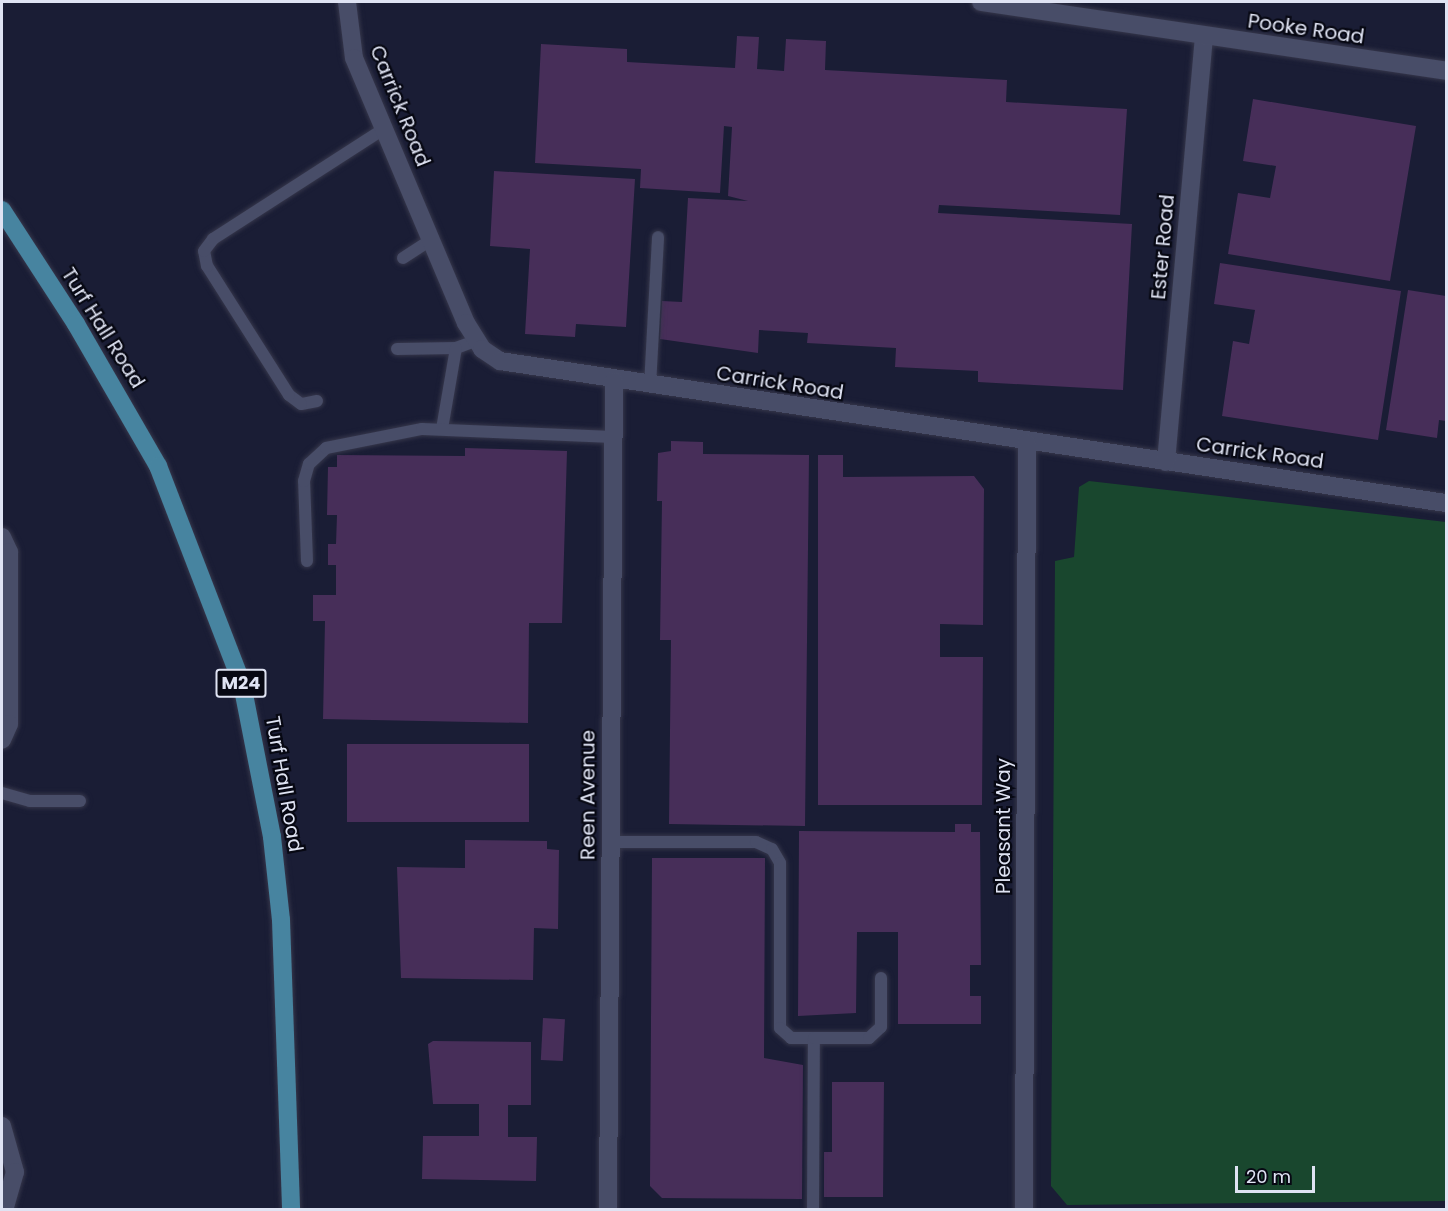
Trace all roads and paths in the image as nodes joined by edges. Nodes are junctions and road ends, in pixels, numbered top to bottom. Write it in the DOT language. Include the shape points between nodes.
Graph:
graph roads {
  1 [pos="348,2"];
  2 [pos="981,2"];
  3 [pos="1204,37"];
  4 [pos="1446,71"];
  5 [pos="384,129"];
  6 [pos="2,210"];
  7 [pos="658,237"];
  8 [pos="431,240"];
  9 [pos="403,258"];
  10 [pos="475,341"];
  11 [pos="456,348"];
  12 [pos="397,350"];
  13 [pos="614,381"];
  14 [pos="650,386"];
  15 [pos="317,401"];
  16 [pos="442,429"];
  17 [pos="613,437"];
  18 [pos="1027,443"];
  19 [pos="1166,462"];
  20 [pos="1446,503"];
  21 [pos="2,537"];
  22 [pos="308,561"];
  23 [pos="2,740"];
  24 [pos="2,792"];
  25 [pos="80,801"];
  26 [pos="610,842"];
  27 [pos="881,978"];
  28 [pos="814,1038"];
  29 [pos="2,1126"];
  30 [pos="4,1209"];
  31 [pos="291,1209"];
  32 [pos="608,1209"];
  33 [pos="813,1209"];
  34 [pos="1024,1209"];
  1 -- 5 [label="street, Carrick Road" via="354,58"];
  2 -- 3 [label="street, Pooke Road"];
  3 -- 4 [label="street, Pooke Road"];
  3 -- 19 [label="street, Ester Road"];
  5 -- 8 [label="street, Carrick Road"];
  5 -- 15 [label="lane" via="213,238 204,251 207,266 289,395 301,404"];
  6 -- 31 [label="main road, Turf Hall Road / M24" via="76,324 158,466 242,684 261,766 279,899"];
  7 -- 14 [label="lane"];
  8 -- 9 [label="lane"];
  8 -- 10 [label="street, Carrick Road"];
  10 -- 11 [label="lane"];
  10 -- 13 [label="street, Carrick Road" via="512,365"];
  11 -- 12 [label="lane"];
  11 -- 16 [label="lane"];
  13 -- 14 [label="street, Carrick Road"];
  13 -- 17 [label="street, Reen Avenue"];
  14 -- 18 [label="street, Carrick Road"];
  16 -- 17 [label="lane"];
  16 -- 22 [label="lane" via="348,441 319,453 304,482"];
  17 -- 26 [label="street, Reen Avenue"];
  18 -- 19 [label="street, Carrick Road"];
  18 -- 34 [label="street, Pleasant Way"];
  19 -- 20 [label="street, Carrick Road"];
  21 -- 23 [label="street" via="9,552 9,724"];
  24 -- 25 [label="lane" via="30,801"];
  26 -- 28 [label="lane" via="756,842 772,849 780,863 780,1028 791,1038"];
  26 -- 32 [label="street, Reen Avenue"];
  27 -- 28 [label="lane" via="881,1027 869,1038"];
  28 -- 33 [label="lane"];
  29 -- 30 [label="street" via="15,1172"];
}
